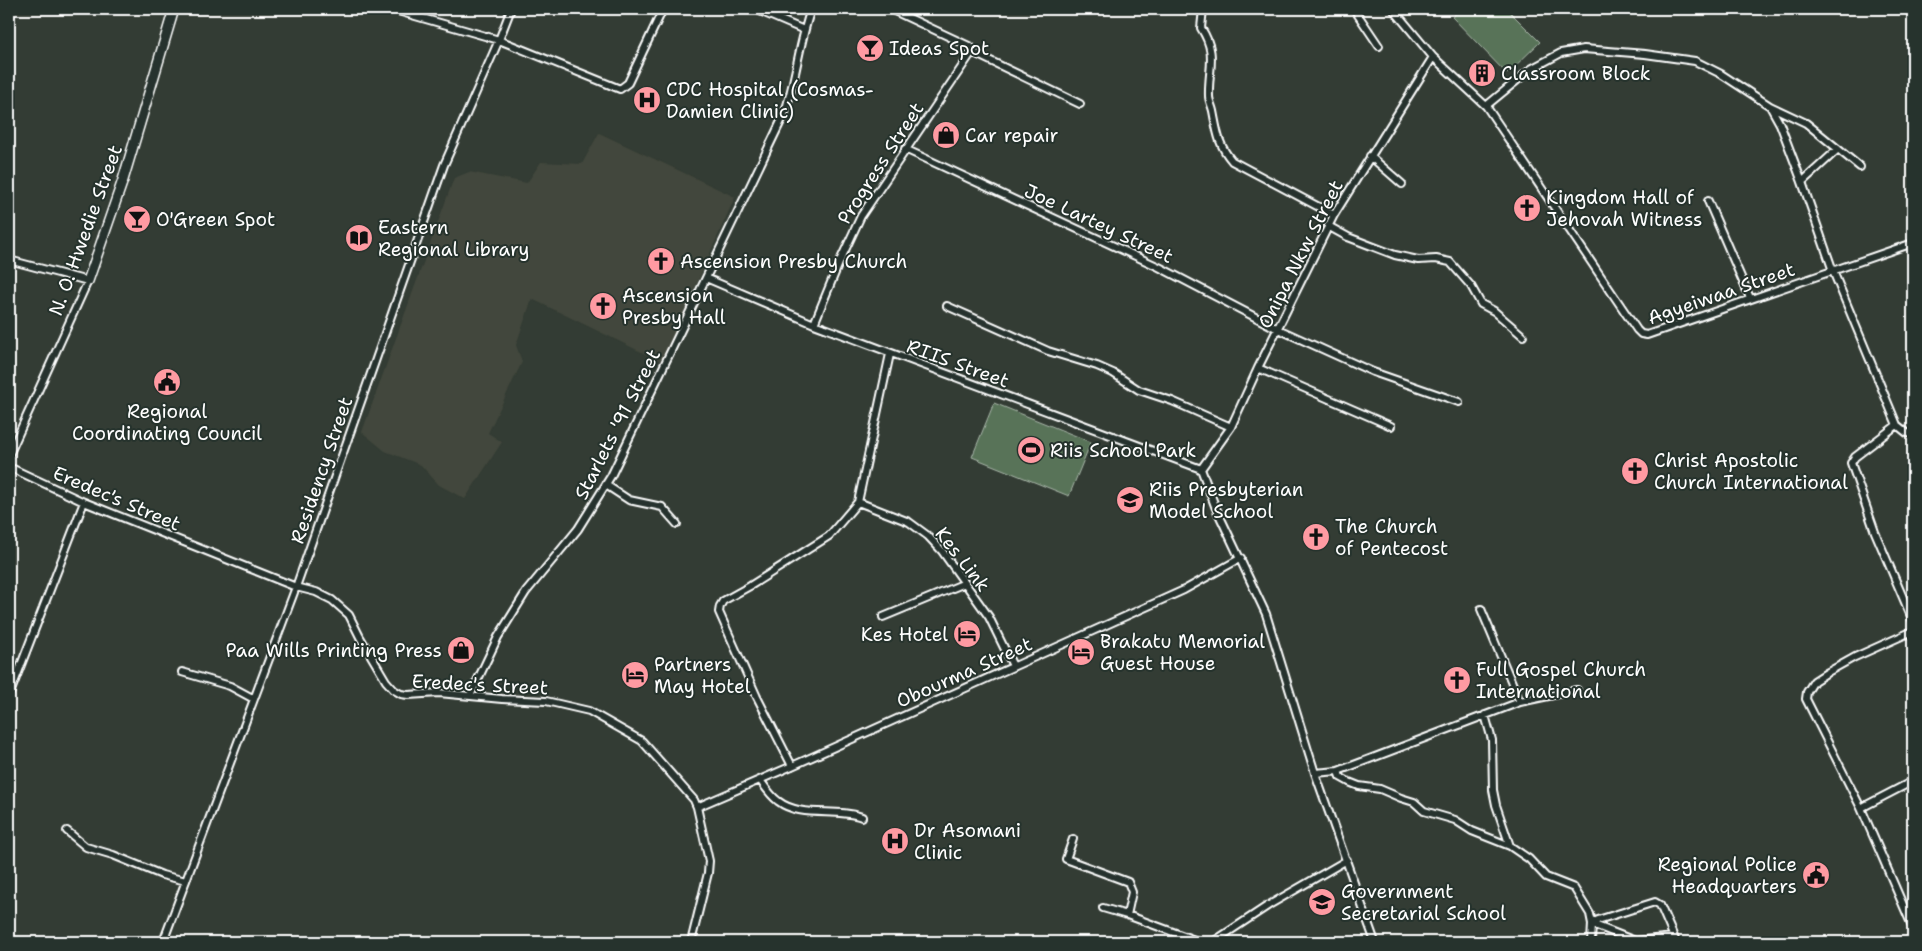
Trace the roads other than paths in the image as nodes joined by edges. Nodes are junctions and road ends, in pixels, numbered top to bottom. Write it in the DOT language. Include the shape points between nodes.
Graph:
graph roads {
  1 [pos="174,9"];
  2 [pos="391,9"];
  3 [pos="511,9"];
  4 [pos="663,9"];
  5 [pos="755,9"];
  6 [pos="811,9"];
  7 [pos="890,9"];
  8 [pos="1203,9"];
  9 [pos="1354,9"];
  10 [pos="1393,9"];
  11 [pos="404,11"];
  12 [pos="804,30"];
  13 [pos="499,40"];
  14 [pos="1379,46"];
  15 [pos="972,52"];
  16 [pos="1433,57"];
  17 [pos="1080,104"];
  18 [pos="1486,106"];
  19 [pos="1770,106"];
  20 [pos="904,149"];
  21 [pos="1838,149"];
  22 [pos="1370,156"];
  23 [pos="1860,167"];
  24 [pos="1802,182"];
  25 [pos="1402,184"];
  26 [pos="1708,201"];
  27 [pos="1334,215"];
  28 [pos="1328,226"];
  29 [pos="1913,243"];
  30 [pos="9,260"];
  31 [pos="1832,271"];
  32 [pos="706,278"];
  33 [pos="88,281"];
  34 [pos="1750,298"];
  35 [pos="947,306"];
  36 [pos="814,324"];
  37 [pos="1278,329"];
  38 [pos="1523,336"];
  39 [pos="890,354"];
  40 [pos="1258,368"];
  41 [pos="1459,402"];
  42 [pos="1897,425"];
  43 [pos="1390,426"];
  44 [pos="1231,427"];
  45 [pos="1913,434"];
  46 [pos="9,455"];
  47 [pos="9,467"];
  48 [pos="1202,469"];
  49 [pos="606,485"];
  50 [pos="84,502"];
  51 [pos="858,502"];
  52 [pos="677,524"];
  53 [pos="1241,558"];
  54 [pos="965,583"];
  55 [pos="296,587"];
  56 [pos="1481,609"];
  57 [pos="883,617"];
  58 [pos="1913,621"];
  59 [pos="1913,630"];
  60 [pos="1013,666"];
  61 [pos="182,672"];
  62 [pos="1577,690"];
  63 [pos="9,696"];
  64 [pos="470,696"];
  65 [pos="254,699"];
  66 [pos="1520,702"];
  67 [pos="1485,716"];
  68 [pos="792,766"];
  69 [pos="1338,771"];
  70 [pos="1315,773"];
  71 [pos="760,780"];
  72 [pos="1913,781"];
  73 [pos="697,807"];
  74 [pos="1861,808"];
  75 [pos="862,817"];
  76 [pos="67,831"];
  77 [pos="1073,839"];
  78 [pos="1510,846"];
  79 [pos="1347,860"];
  80 [pos="186,881"];
  81 [pos="1103,908"];
  82 [pos="1127,915"];
  83 [pos="1592,924"];
  84 [pos="1913,928"];
  85 [pos="1675,940"];
  86 [pos="162,942"];
  87 [pos="691,942"];
  88 [pos="1200,942"];
  89 [pos="1213,942"];
  90 [pos="1375,942"];
  91 [pos="1591,942"];
  1 -- 33 [label="street, N. O. Hwedie Street" via="123,180"];
  2 -- 11 [label="street"];
  3 -- 13 [label="street, Residency Street"];
  4 -- 13 [label="street" via="628,83 620,88"];
  5 -- 12 [label="street"];
  6 -- 12 [label="street, Starlets '91 Street"];
  7 -- 15 [label="street" via="971,47"];
  8 -- 27 [label="street" via="1201,28 1212,54 1209,98 1223,151 1232,161"];
  9 -- 14 [label="street"];
  10 -- 16 [label="street, Agyeiwaa Street"];
  11 -- 13 [label="street"];
  12 -- 32 [label="street, Starlets '91 Street" via="784,115"];
  13 -- 55 [label="street, Residency Street" via="444,165"];
  15 -- 17 [label="street"];
  15 -- 20 [label="street, Progress Street"];
  16 -- 18 [label="street, Agyeiwaa Street"];
  16 -- 22 [label="street, Onipa Nkw Street"];
  18 -- 19 [label="street" via="1531,69 1561,53 1584,49 1695,61"];
  18 -- 34 [label="street, Agyeiwaa Street" via="1641,334 1647,335"];
  19 -- 21 [label="street" via="1806,123"];
  19 -- 24 [label="street"];
  20 -- 36 [label="street, Progress Street" via="861,216"];
  20 -- 37 [label="street, Joe Lartey Street" via="1159,267"];
  21 -- 23 [label="street"];
  21 -- 24 [label="street"];
  22 -- 25 [label="street"];
  22 -- 27 [label="street, Onipa Nkw Street"];
  24 -- 31 [label="street"];
  26 -- 34 [label="street"];
  27 -- 28 [label="street, Onipa Nkw Street"];
  28 -- 37 [label="street, Onipa Nkw Street"];
  28 -- 38 [label="street" via="1395,255 1450,262 1471,286 1481,304"];
  29 -- 31 [label="street, Agyeiwaa Street"];
  30 -- 33 [label="street"];
  31 -- 34 [label="street, Agyeiwaa Street"];
  31 -- 42 [label="street"];
  32 -- 36 [label="street, RIIS Street"];
  32 -- 49 [label="street, Starlets '91 Street"];
  33 -- 46 [label="street, N. O. Hwedie Street"];
  35 -- 44 [label="street" via="1048,350 1113,373 1139,390"];
  36 -- 39 [label="street, RIIS Street"];
  37 -- 40 [label="street, Onipa Nkw Street"];
  37 -- 41 [label="street, Joe Lartey Street" via="1373,372"];
  39 -- 48 [label="street, RIIS Street"];
  39 -- 51 [label="street"];
  40 -- 43 [label="street"];
  40 -- 44 [label="street, Onipa Nkw Street"];
  42 -- 45 [label="street"];
  42 -- 58 [label="street" via="1851,463 1875,532"];
  44 -- 48 [label="street, Onipa Nkw Street"];
  47 -- 50 [label="street, Eredec's Street"];
  48 -- 53 [label="street" via="1215,506"];
  49 -- 52 [label="street" via="629,500 662,507"];
  49 -- 64 [label="street, Starlets '91 Street" via="578,529 526,592 498,637"];
  50 -- 55 [label="street, Eredec's Street"];
  50 -- 63 [label="street"];
  51 -- 54 [label="street, Kes Link" via="909,522 928,536"];
  51 -- 68 [label="street" via="829,536 722,601 720,606 719,612 757,697"];
  53 -- 60 [label="street, Obourma Street" via="1184,590"];
  53 -- 70 [label="street" via="1266,614"];
  54 -- 57 [label="street"];
  54 -- 60 [label="street, Kes Link" via="989,617"];
  55 -- 64 [label="street, Eredec's Street" via="332,600 349,615 378,670 394,690 408,695"];
  55 -- 65 [label="street, Residency Street"];
  56 -- 66 [label="street"];
  59 -- 74 [label="street" via="1828,672 1814,681 1807,692 1806,699"];
  60 -- 68 [label="street, Obourma Street"];
  61 -- 65 [label="street" via="230,686"];
  62 -- 66 [label="street"];
  64 -- 73 [label="street, Eredec's Street" via="546,701 589,711 642,741"];
  65 -- 80 [label="street, Residency Street"];
  66 -- 67 [label="street"];
  67 -- 69 [label="street"];
  67 -- 78 [label="street" via="1492,740 1493,790"];
  68 -- 71 [label="street, Obourma Street"];
  69 -- 70 [label="street"];
  69 -- 78 [label="street" via="1340,777 1348,782 1380,789 1414,802 1424,811 1454,820"];
  70 -- 79 [label="street"];
  71 -- 73 [label="street, Obourma Street"];
  71 -- 75 [label="street" via="777,800 794,809 852,813"];
  72 -- 74 [label="street"];
  73 -- 87 [label="street, Eredec's Street" via="708,873"];
  74 -- 84 [label="street"];
  76 -- 80 [label="street" via="86,847 162,876"];
  77 -- 82 [label="street" via="1066,860 1128,882 1132,892"];
  78 -- 83 [label="street" via="1546,877 1574,888 1590,914"];
  79 -- 89 [label="street"];
  79 -- 90 [label="street"];
  80 -- 86 [label="street, Residency Street"];
  81 -- 82 [label="street"];
  82 -- 88 [label="street"];
  83 -- 85 [label="street" via="1636,941"];
  83 -- 85 [label="street" via="1657,902"];
  83 -- 91 [label="street"];
}
